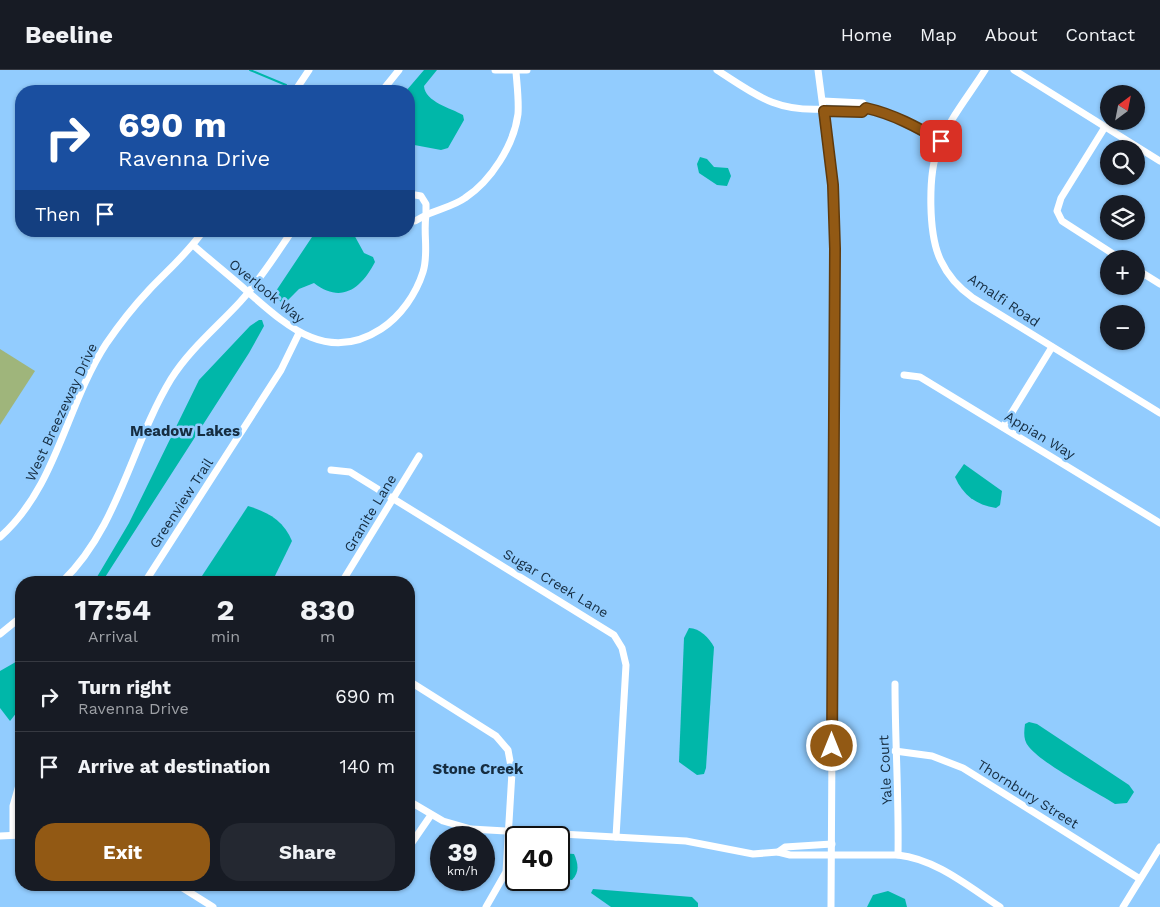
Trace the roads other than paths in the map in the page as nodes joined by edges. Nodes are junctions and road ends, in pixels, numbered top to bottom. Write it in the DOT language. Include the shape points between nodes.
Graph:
graph roads {
  1 [pos="309,70"];
  2 [pos="399,70"];
  3 [pos="495,70"];
  4 [pos="527,70"];
  5 [pos="717,70"];
  6 [pos="818,70"];
  7 [pos="985,70"];
  8 [pos="1014,70"];
  9 [pos="516,72"];
  10 [pos="299,85"];
  11 [pos="387,85"];
  12 [pos="823,101"];
  13 [pos="866,108"];
  14 [pos="824,110"];
  15 [pos="1100,124"];
  16 [pos="1103,130"];
  17 [pos="1110,130"];
  18 [pos="941,141"];
  19 [pos="1160,161"];
  20 [pos="415,194"];
  21 [pos="426,215"];
  22 [pos="415,221"];
  23 [pos="199,237"];
  24 [pos="288,237"];
  25 [pos="193,245"];
  26 [pos="1107,250"];
  27 [pos="1145,275"];
  28 [pos="1160,284"];
  29 [pos="248,293"];
  30 [pos="299,333"];
  31 [pos="1052,347"];
  32 [pos="904,375"];
  33 [pos="1160,413"];
  34 [pos="1003,427"];
  35 [pos="419,456"];
  36 [pos="331,470"];
  37 [pos="393,498"];
  38 [pos="1160,524"];
  39 [pos="0,537"];
  40 [pos="67,576"];
  41 [pos="149,576"];
  42 [pos="346,576"];
  43 [pos="15,622"];
  44 [pos="0,634"];
  45 [pos="415,684"];
  46 [pos="895,684"];
  47 [pos="895,751"];
  48 [pos="15,799"];
  49 [pos="415,805"];
  50 [pos="431,815"];
  51 [pos="508,826"];
  52 [pos="505,831"];
  53 [pos="570,834"];
  54 [pos="13,835"];
  55 [pos="0,836"];
  56 [pos="616,837"];
  57 [pos="415,838"];
  58 [pos="832,844"];
  59 [pos="1160,848"];
  60 [pos="778,852"];
  61 [pos="832,855"];
  62 [pos="898,855"];
  63 [pos="505,874"];
  64 [pos="1140,879"];
  65 [pos="188,891"];
  66 [pos="213,907"];
  67 [pos="486,907"];
  68 [pos="831,907"];
  69 [pos="1000,907"];
  70 [pos="1123,907"];
  1 -- 10 [label="street"];
  2 -- 11 [label="street"];
  3 -- 9 [label="street"];
  4 -- 9 [label="street"];
  5 -- 14 [label="street" via="779,106 803,111"];
  6 -- 12 [label="street"];
  7 -- 18 [label="street, Amalfi Road"];
  8 -- 15 [label="street"];
  9 -- 21 [label="street" via="518,114 514,132 490,175 473,193"];
  12 -- 13 [label="street" via="863,103"];
  12 -- 14 [label="street"];
  13 -- 14 [label="street" via="862,112"];
  13 -- 18 [label="street" via="902,120"];
  14 -- 58 [label="street" via="833,185 835,249"];
  16 -- 26 [label="street" via="1060,198 1057,211 1062,220"];
  17 -- 19 [label="street"];
  18 -- 31 [label="street, Amalfi Road" via="934,162 932,184 934,237 940,260 966,293"];
  20 -- 21 [label="street, Overlook Way" via="424,200"];
  21 -- 22 [label="street"];
  21 -- 30 [label="street, Overlook Way" via="427,250 423,273 416,289 395,318 376,332 356,340 329,341"];
  23 -- 25 [label="street, West Breezeway Drive"];
  24 -- 29 [label="street"];
  25 -- 29 [label="street, Overlook Way"];
  25 -- 39 [label="street, West Breezeway Drive" via="139,301 106,345 36,494"];
  27 -- 28 [label="street"];
  29 -- 30 [label="street, Overlook Way"];
  29 -- 40 [label="street" via="173,376 153,413 98,537"];
  30 -- 41 [label="street, Greenview Trail" via="282,370"];
  31 -- 33 [label="street, Amalfi Road"];
  31 -- 34 [label="street"];
  32 -- 34 [label="street, Appian Way" via="920,377"];
  34 -- 38 [label="street, Appian Way"];
  35 -- 37 [label="street, Granite Lane"];
  36 -- 37 [label="street, Sugar Creek Lane" via="350,472"];
  37 -- 42 [label="street, Granite Lane"];
  37 -- 56 [label="street, Sugar Creek Lane" via="606,628 618,639 624,652 626,670"];
  43 -- 44 [label="street"];
  45 -- 51 [label="street" via="492,733 504,745 512,765"];
  46 -- 47 [label="street, Yale Court"];
  47 -- 62 [label="street, Yale Court"];
  47 -- 64 [label="street, Thornbury Street" via="932,756 963,768"];
  48 -- 54 [label="street"];
  49 -- 50 [label="street"];
  50 -- 52 [label="street" via="466,828"];
  50 -- 57 [label="street"];
  53 -- 56 [label="street"];
  54 -- 55 [label="street"];
  56 -- 60 [label="street" via="686,841 753,854"];
  58 -- 60 [label="street" via="785,847"];
  58 -- 61 [label="street"];
  59 -- 64 [label="street"];
  60 -- 61 [label="street" via="784,855"];
  61 -- 62 [label="street"];
  61 -- 68 [label="street"];
  62 -- 69 [label="street" via="932,864"];
  63 -- 67 [label="street"];
  64 -- 70 [label="street"];
  65 -- 66 [label="street"];
}
